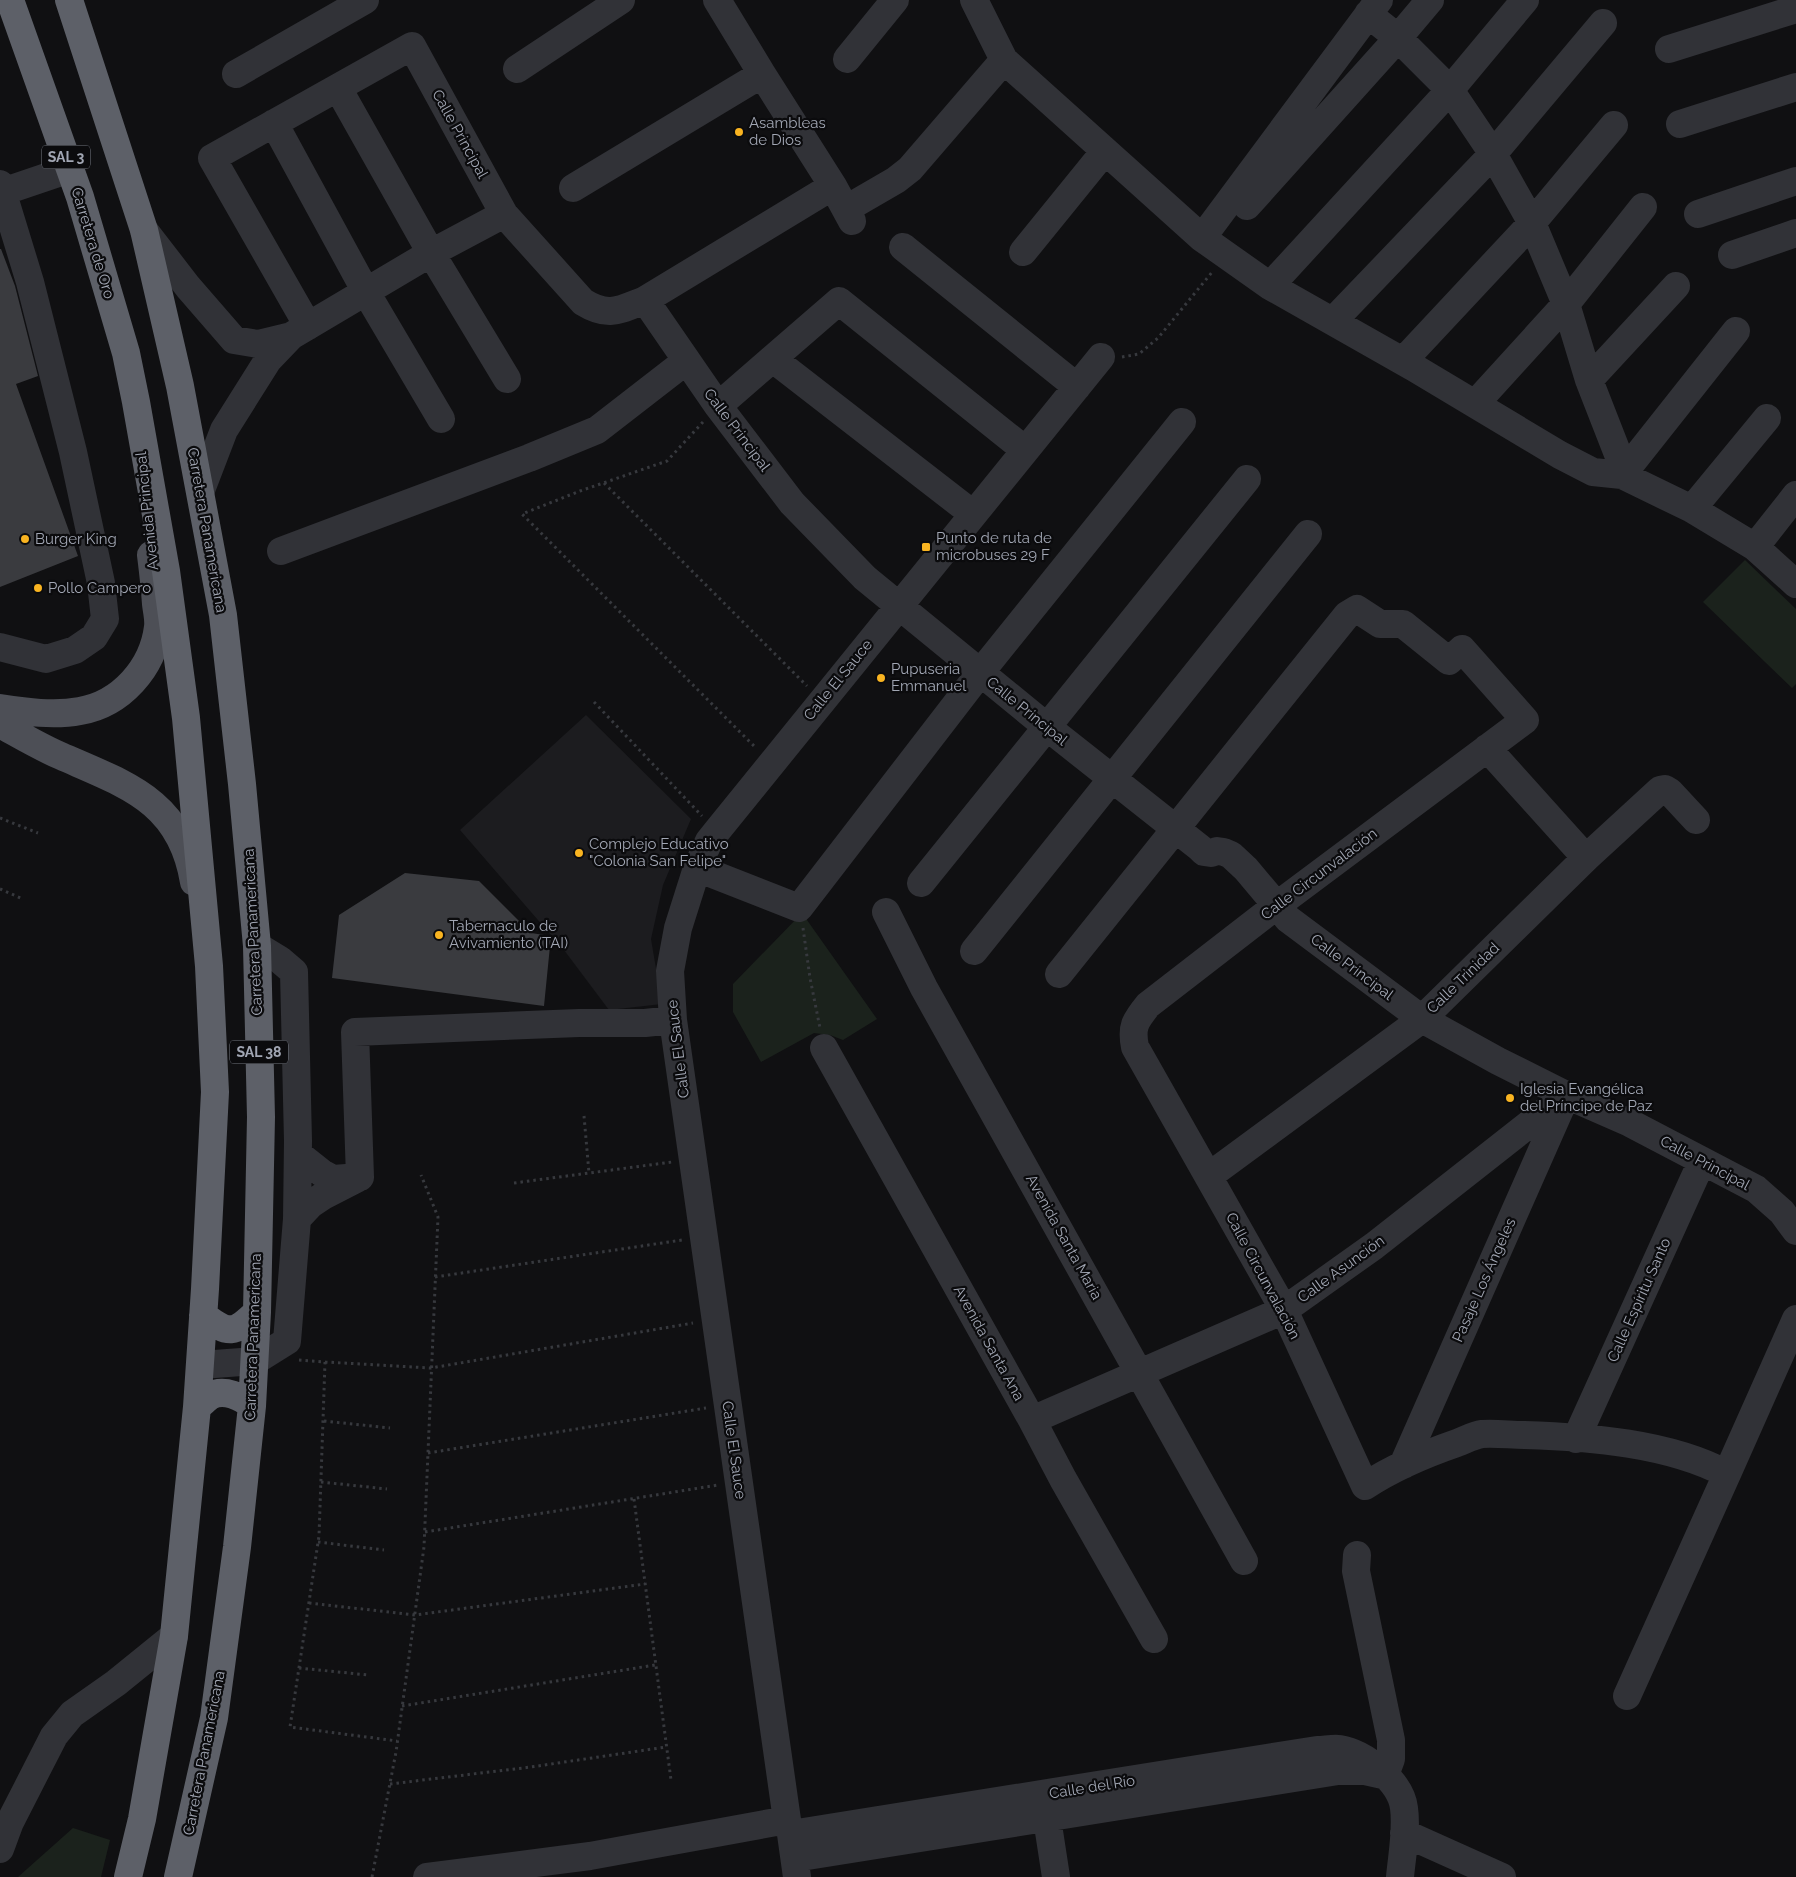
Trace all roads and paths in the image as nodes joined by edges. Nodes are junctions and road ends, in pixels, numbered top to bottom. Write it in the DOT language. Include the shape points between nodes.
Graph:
graph roads {
  1 [pos="10,0"];
  2 [pos="69,0"];
  3 [pos="365,0"];
  4 [pos="621,0"];
  5 [pos="717,0"];
  6 [pos="895,0"];
  7 [pos="974,0"];
  8 [pos="1430,0"];
  9 [pos="1525,0"];
  10 [pos="1373,7"];
  11 [pos="1796,9"];
  12 [pos="1604,23"];
  13 [pos="1398,38"];
  14 [pos="1669,48"];
  15 [pos="847,59"];
  16 [pos="1004,60"];
  17 [pos="517,68"];
  18 [pos="236,74"];
  19 [pos="762,74"];
  20 [pos="1796,87"];
  21 [pos="338,88"];
  22 [pos="1450,90"];
  23 [pos="274,123"];
  24 [pos="1680,124"];
  25 [pos="1614,125"];
  26 [pos="1105,151"];
  27 [pos="1493,154"];
  28 [pos="70,169"];
  29 [pos="1796,181"];
  30 [pos="1,188"];
  31 [pos="573,188"];
  32 [pos="844,206"];
  33 [pos="1247,206"];
  34 [pos="1644,207"];
  35 [pos="504,214"];
  36 [pos="1698,214"];
  37 [pos="1532,223"];
  38 [pos="144,230"];
  39 [pos="1796,232"];
  40 [pos="1202,238"];
  41 [pos="903,246"];
  42 [pos="1023,252"];
  43 [pos="431,253"];
  44 [pos="1227,254"];
  45 [pos="1732,255"];
  46 [pos="1270,286"];
  47 [pos="1676,286"];
  48 [pos="366,292"];
  49 [pos="645,300"];
  50 [pos="1566,304"];
  51 [pos="114,316"];
  52 [pos="1333,321"];
  53 [pos="300,331"];
  54 [pos="1736,331"];
  55 [pos="1101,357"];
  56 [pos="773,359"];
  57 [pos="686,361"];
  58 [pos="1403,361"];
  59 [pos="507,379"];
  60 [pos="1589,380"];
  61 [pos="1077,387"];
  62 [pos="136,402"];
  63 [pos="1475,404"];
  64 [pos="718,406"];
  65 [pos="1767,418"];
  66 [pos="441,419"];
  67 [pos="1182,422"];
  68 [pos="1610,434"];
  69 [pos="1025,450"];
  70 [pos="1577,464"];
  71 [pos="1622,475"];
  72 [pos="1247,479"];
  73 [pos="604,483"];
  74 [pos="201,490"];
  75 [pos="1796,494"];
  76 [pos="1692,508"];
  77 [pos="973,514"];
  78 [pos="1308,534"];
  79 [pos="1756,547"];
  80 [pos="280,551"];
  81 [pos="1796,584"];
  82 [pos="898,606"];
  83 [pos="0,647"];
  84 [pos="980,672"];
  85 [pos="822,700"];
  86 [pos="594,702"];
  87 [pos="0,708"];
  88 [pos="0,724"];
  89 [pos="1047,728"];
  90 [pos="1487,748"];
  91 [pos="771,763"];
  92 [pos="1111,778"];
  93 [pos="0,818"];
  94 [pos="1696,820"];
  95 [pos="1176,830"];
  96 [pos="716,831"];
  97 [pos="38,833"];
  98 [pos="1586,858"];
  99 [pos="697,868"];
  100 [pos="921,883"];
  101 [pos="0,889"];
  102 [pos="23,899"];
  103 [pos="1276,906"];
  104 [pos="799,908"];
  105 [pos="886,912"];
  106 [pos="257,946"];
  107 [pos="974,951"];
  108 [pos="208,966"];
  109 [pos="1060,974"];
  110 [pos="1422,1018"];
  111 [pos="673,1020"];
  112 [pos="824,1048"];
  113 [pos="1566,1095"];
  114 [pos="584,1116"];
  115 [pos="298,1154"];
  116 [pos="693,1159"];
  117 [pos="1702,1161"];
  118 [pos="589,1173"];
  119 [pos="421,1175"];
  120 [pos="1209,1176"];
  121 [pos="360,1178"];
  122 [pos="514,1183"];
  123 [pos="297,1219"];
  124 [pos="1796,1231"];
  125 [pos="704,1236"];
  126 [pos="435,1277"];
  127 [pos="1284,1310"];
  128 [pos="256,1312"];
  129 [pos="203,1315"];
  130 [pos="715,1319"];
  131 [pos="1796,1319"];
  132 [pos="297,1360"];
  133 [pos="255,1361"];
  134 [pos="326,1362"];
  135 [pos="201,1365"];
  136 [pos="431,1368"];
  137 [pos="1140,1372"];
  138 [pos="728,1404"];
  139 [pos="252,1406"];
  140 [pos="197,1407"];
  141 [pos="1032,1420"];
  142 [pos="324,1421"];
  143 [pos="390,1428"];
  144 [pos="1576,1439"];
  145 [pos="428,1453"];
  146 [pos="1403,1465"];
  147 [pos="1727,1474"];
  148 [pos="739,1481"];
  149 [pos="321,1482"];
  150 [pos="387,1489"];
  151 [pos="634,1499"];
  152 [pos="425,1532"];
  153 [pos="318,1542"];
  154 [pos="384,1550"];
  155 [pos="1356,1555"];
  156 [pos="1244,1561"];
  157 [pos="645,1584"];
  158 [pos="309,1603"];
  159 [pos="415,1615"];
  160 [pos="174,1636"];
  161 [pos="1154,1639"];
  162 [pos="656,1666"];
  163 [pos="299,1668"];
  164 [pos="368,1675"];
  165 [pos="1627,1696"];
  166 [pos="402,1706"];
  167 [pos="397,1741"];
  168 [pos="666,1747"];
  169 [pos="1384,1775"];
  170 [pos="671,1780"];
  171 [pos="390,1784"];
  172 [pos="1046,1806"];
  173 [pos="1404,1833"];
  174 [pos="793,1847"];
  175 [pos="0,1849"];
  176 [pos="128,1877"];
  177 [pos="178,1877"];
  178 [pos="372,1877"];
  179 [pos="427,1877"];
  180 [pos="1056,1877"];
  181 [pos="1400,1877"];
  182 [pos="1502,1877"];
  1 -- 28 [label="highway, Carretera de Oro / SAL 3"];
  2 -- 38 [label="highway"];
  3 -- 18 [label="street"];
  4 -- 17 [label="street"];
  5 -- 19 [label="street"];
  6 -- 15 [label="street"];
  7 -- 16 [label="street"];
  8 -- 13 [label="street"];
  9 -- 22 [label="street"];
  10 -- 13 [label="street"];
  10 -- 40 [label="street"];
  11 -- 14 [label="street"];
  12 -- 27 [label="street"];
  13 -- 22 [label="street"];
  13 -- 33 [label="street"];
  16 -- 26 [label="street"];
  16 -- 32 [label="street" via="910,168 896,180"];
  19 -- 31 [label="street"];
  19 -- 32 [label="street"];
  20 -- 24 [label="street"];
  21 -- 23 [label="street"];
  21 -- 35 [label="street, Calle Principal" via="412,46"];
  21 -- 43 [label="street"];
  22 -- 27 [label="street"];
  22 -- 46 [label="street"];
  23 -- 48 [label="street"];
  23 -- 53 [label="street" via="212,158"];
  25 -- 37 [label="street"];
  26 -- 40 [label="street"];
  26 -- 42 [label="street"];
  27 -- 37 [label="street"];
  27 -- 52 [label="street"];
  28 -- 30 [label="street"];
  28 -- 51 [label="highway, Carretera de Oro / SAL 3"];
  29 -- 36 [label="street"];
  30 -- 83 [label="street" via="30,282 74,452 101,583 105,619 94,636 75,650 46,659"];
  32 -- 49 [label="street"];
  34 -- 50 [label="street"];
  35 -- 43 [label="street"];
  35 -- 49 [label="street, Calle Principal" via="583,302 612,312"];
  37 -- 50 [label="street"];
  37 -- 58 [label="street"];
  38 -- 53 [label="street" via="234,340 258,344"];
  38 -- 74 [label="highway, Carretera Panamericana / SAL 38"];
  39 -- 45 [label="street"];
  40 -- 44 [label="street"];
  41 -- 61 [label="street"];
  43 -- 48 [label="street"];
  43 -- 59 [label="street"];
  44 -- 46 [label="street"];
  44 -- 55 [label="path" via="1158,338 1139,354 1121,358"];
  46 -- 52 [label="street"];
  47 -- 60 [label="street"];
  48 -- 53 [label="street"];
  48 -- 66 [label="street"];
  49 -- 57 [label="street, Calle Principal"];
  50 -- 60 [label="street"];
  50 -- 63 [label="street"];
  51 -- 62 [label="highway, SAL 38"];
  52 -- 58 [label="street"];
  53 -- 74 [label="street" via="268,360 224,430"];
  54 -- 71 [label="street"];
  55 -- 61 [label="street, Calle El Sauce"];
  56 -- 64 [label="street"];
  56 -- 69 [label="street" via="839,301"];
  56 -- 77 [label="street"];
  57 -- 64 [label="street, Calle Principal"];
  57 -- 80 [label="street" via="597,430"];
  58 -- 63 [label="street"];
  60 -- 68 [label="street"];
  61 -- 69 [label="street, Calle El Sauce"];
  62 -- 87 [label="main road, Avenida Principal" via="158,626 152,652 130,685 115,696 81,711 26,712"];
  62 -- 108 [label="highway, SAL 38" via="166,570 185,708"];
  63 -- 70 [label="street"];
  64 -- 73 [label="path" via="666,461"];
  64 -- 82 [label="street, Calle Principal" via="792,503 865,578"];
  65 -- 76 [label="street"];
  67 -- 84 [label="street"];
  68 -- 70 [label="street"];
  68 -- 71 [label="street" via="1621,462"];
  69 -- 77 [label="street, Calle El Sauce"];
  70 -- 71 [label="street" via="1593,472"];
  71 -- 76 [label="street"];
  72 -- 89 [label="street"];
  73 -- 85 [label="path"];
  73 -- 91 [label="path" via="522,514"];
  74 -- 106 [label="highway, Carretera Panamericana / SAL 38" via="223,615"];
  75 -- 79 [label="street"];
  76 -- 79 [label="street"];
  77 -- 82 [label="street, Calle El Sauce"];
  78 -- 92 [label="street"];
  79 -- 81 [label="street"];
  82 -- 84 [label="street, Calle Principal"];
  82 -- 85 [label="street, Calle El Sauce"];
  84 -- 89 [label="street, Calle Principal"];
  84 -- 104 [label="street"];
  85 -- 91 [label="street, Calle El Sauce"];
  86 -- 96 [label="path"];
  88 -- 108 [label="main road" via="48,750 129,786 154,803 170,822 192,868"];
  89 -- 92 [label="street, Calle Principal"];
  89 -- 100 [label="street"];
  90 -- 95 [label="street, Calle Circunvalación" via="1525,720 1462,650 1449,661 1403,624 1380,624 1357,609 1347,615"];
  90 -- 98 [label="street"];
  90 -- 103 [label="street, Calle Circunvalación"];
  91 -- 96 [label="street, Calle El Sauce"];
  92 -- 95 [label="street, Calle Principal"];
  92 -- 107 [label="street"];
  93 -- 97 [label="path"];
  94 -- 98 [label="street, Calle Trinidad" via="1670,792 1660,790"];
  95 -- 103 [label="street, Calle Principal" via="1204,852 1231,855"];
  95 -- 109 [label="street"];
  96 -- 99 [label="street, Calle El Sauce"];
  98 -- 110 [label="street, Calle Trinidad"];
  99 -- 104 [label="street"];
  99 -- 111 [label="street, Calle El Sauce" via="678,928 670,971"];
  101 -- 102 [label="path"];
  103 -- 110 [label="street, Calle Principal" via="1288,919"];
  103 -- 120 [label="street, Calle Circunvalación" via="1148,1005 1132,1033 1135,1047"];
  104 -- 112 [label="path"];
  105 -- 137 [label="street, Avenida Santa Maria" via="924,988"];
  106 -- 115 [label="street" via="294,972"];
  106 -- 128 [label="highway, Carretera Panamericana / SAL 38" via="260,1118"];
  108 -- 129 [label="highway, SAL 38" via="215,1092"];
  110 -- 113 [label="street, Calle Principal"];
  110 -- 120 [label="street, Calle Trinidad"];
  111 -- 116 [label="street, Calle El Sauce"];
  111 -- 121 [label="street" via="355,1032"];
  112 -- 141 [label="street, Avenida Santa Ana"];
  113 -- 117 [label="street, Calle Principal" via="1630,1123"];
  113 -- 127 [label="street, Calle Asunción" via="1374,1246"];
  113 -- 146 [label="street, Pasaje Los Ángeles"];
  114 -- 118 [label="path"];
  115 -- 121 [label="street" via="333,1178"];
  115 -- 123 [label="street"];
  116 -- 118 [label="path"];
  116 -- 125 [label="street, Calle El Sauce"];
  117 -- 124 [label="street, Calle Principal" via="1756,1189 1782,1212"];
  117 -- 144 [label="street, Calle Espíritu Santo"];
  118 -- 122 [label="path"];
  119 -- 126 [label="path" via="438,1217"];
  120 -- 127 [label="street, Calle Circunvalación"];
  121 -- 123 [label="street" via="323,1196"];
  123 -- 133 [label="street" via="287,1341"];
  125 -- 126 [label="path"];
  125 -- 130 [label="street, Calle El Sauce"];
  126 -- 136 [label="path"];
  127 -- 137 [label="street, Calle Asunción"];
  127 -- 146 [label="street, Calle Circunvalación" via="1365,1486"];
  128 -- 129 [label="highway" via="234,1329 223,1329"];
  128 -- 133 [label="highway, Carretera Panamericana / SAL 38"];
  129 -- 135 [label="highway, SAL 38"];
  130 -- 136 [label="path"];
  130 -- 138 [label="street, Calle El Sauce"];
  131 -- 147 [label="street"];
  132 -- 134 [label="path"];
  133 -- 135 [label="street"];
  133 -- 139 [label="highway, Carretera Panamericana / SAL 38"];
  134 -- 136 [label="path"];
  134 -- 142 [label="path"];
  135 -- 140 [label="highway, SAL 38"];
  136 -- 145 [label="path"];
  137 -- 141 [label="street, Calle Asunción"];
  137 -- 156 [label="street, Avenida Santa Maria"];
  138 -- 145 [label="path"];
  138 -- 148 [label="street, Calle El Sauce"];
  139 -- 140 [label="highway" via="242,1398 221,1394 211,1395"];
  139 -- 177 [label="highway, Carretera Panamericana / SAL 38" via="214,1718"];
  140 -- 160 [label="highway, SAL 38"];
  141 -- 161 [label="street, Avenida Santa Ana"];
  142 -- 143 [label="path"];
  142 -- 149 [label="path"];
  144 -- 146 [label="street, Calle Circunvalación" via="1482,1434"];
  144 -- 147 [label="street, Calle Circunvalación" via="1667,1450 1709,1464"];
  145 -- 152 [label="path"];
  147 -- 165 [label="street"];
  148 -- 151 [label="path"];
  148 -- 174 [label="street, Calle El Sauce"];
  149 -- 150 [label="path"];
  149 -- 153 [label="path"];
  151 -- 152 [label="path"];
  151 -- 157 [label="path"];
  152 -- 159 [label="path"];
  153 -- 154 [label="path"];
  153 -- 158 [label="path"];
  155 -- 169 [label="street" via="1356,1571 1392,1740 1391,1759"];
  157 -- 159 [label="path"];
  157 -- 162 [label="path"];
  158 -- 159 [label="path"];
  158 -- 163 [label="path"];
  159 -- 166 [label="path"];
  160 -- 175 [label="street" via="72,1714 54,1736 10,1822"];
  160 -- 176 [label="highway, SAL 38" via="142,1819"];
  162 -- 166 [label="path"];
  162 -- 168 [label="path"];
  163 -- 164 [label="path"];
  163 -- 167 [label="path" via="290,1727"];
  166 -- 167 [label="path"];
  167 -- 171 [label="path"];
  168 -- 170 [label="path"];
  168 -- 171 [label="path"];
  169 -- 172 [label="street, Calle del Río" via="1364,1758 1338,1748"];
  169 -- 173 [label="street, Calle del Río" via="1400,1794 1404,1808"];
  171 -- 178 [label="path"];
  172 -- 174 [label="street, Calle del Río"];
  172 -- 180 [label="street"];
  173 -- 181 [label="street, Calle del Río"];
  173 -- 182 [label="street"];
  174 -- 179 [label="street, Calle del Río" via="590,1856"];
}
